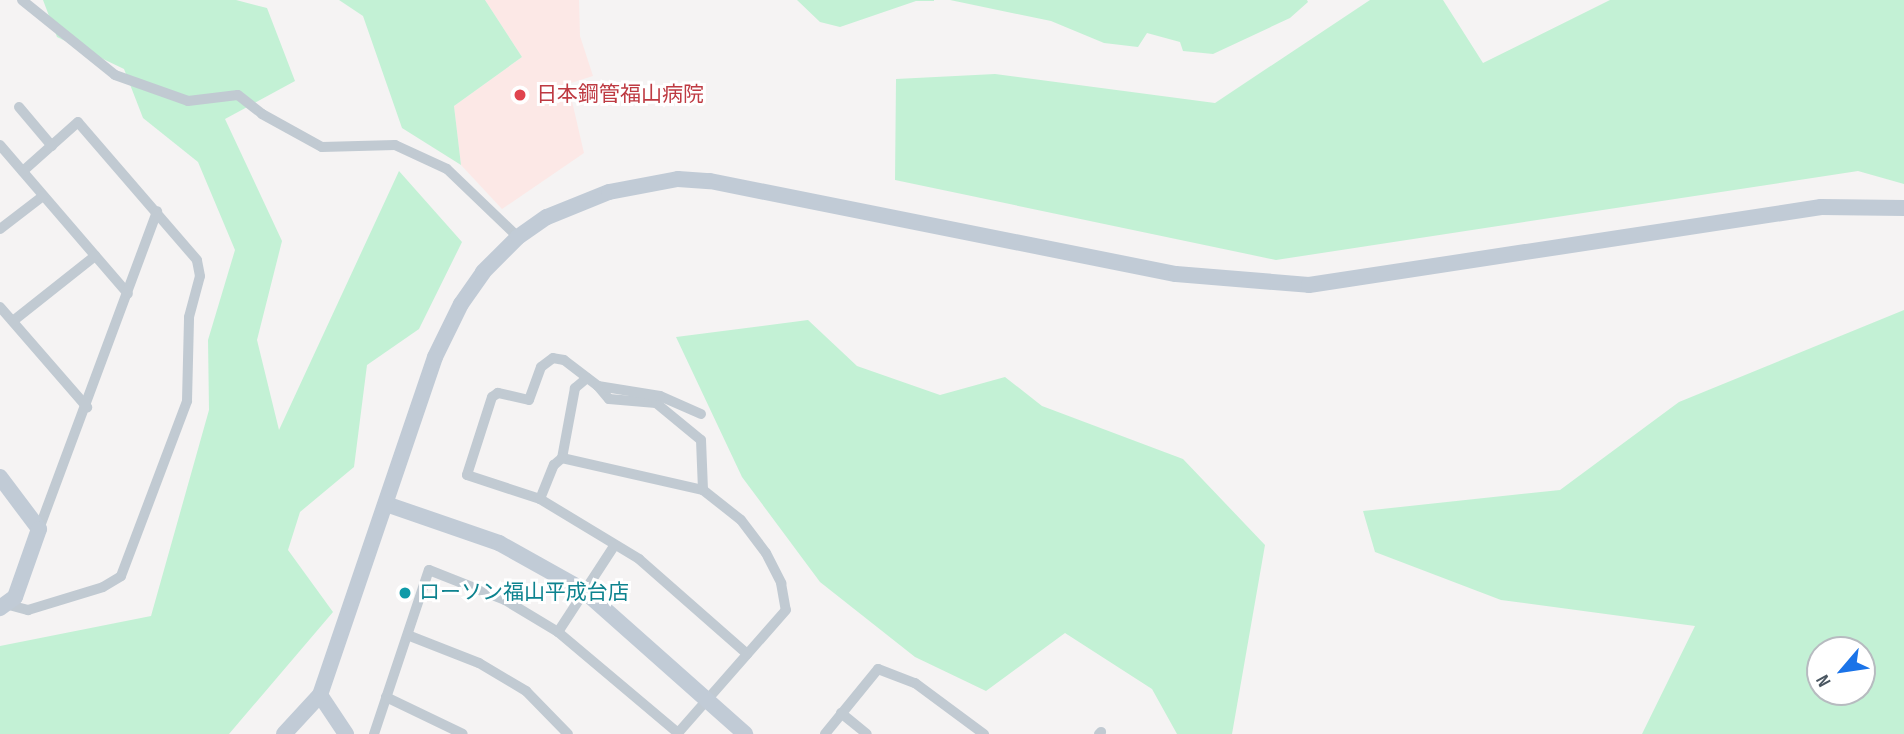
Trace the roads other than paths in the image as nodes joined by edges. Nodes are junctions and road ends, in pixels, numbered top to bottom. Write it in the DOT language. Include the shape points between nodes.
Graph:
graph roads {
  1 [pos="22,0"];
  2 [pos="19,107"];
  3 [pos="0,145"];
  4 [pos="51,146"];
  5 [pos="23,171"];
  6 [pos="43,196"];
  7 [pos="1904,208"];
  8 [pos="157,211"];
  9 [pos="0,229"];
  10 [pos="518,237"];
  11 [pos="95,256"];
  12 [pos="128,294"];
  13 [pos="0,307"];
  14 [pos="13,321"];
  15 [pos="587,378"];
  16 [pos="598,386"];
  17 [pos="87,407"];
  18 [pos="701,414"];
  19 [pos="562,458"];
  20 [pos="0,477"];
  21 [pos="704,490"];
  22 [pos="540,499"];
  23 [pos="386,504"];
  24 [pos="40,529"];
  25 [pos="614,546"];
  26 [pos="583,590"];
  27 [pos="4,606"];
  28 [pos="558,632"];
  29 [pos="410,636"];
  30 [pos="747,654"];
  31 [pos="320,695"];
  32 [pos="386,697"];
  33 [pos="707,700"];
  34 [pos="841,713"];
  35 [pos="284,734"];
  36 [pos="346,734"];
  37 [pos="374,734"];
  38 [pos="463,734"];
  39 [pos="568,734"];
  40 [pos="678,734"];
  41 [pos="745,734"];
  42 [pos="825,734"];
  43 [pos="867,734"];
  44 [pos="984,734"];
  1 -- 10 [label="street" via="115,75 188,101 238,94 261,114 322,146 395,145 447,169"];
  2 -- 4 [label="street"];
  3 -- 5 [label="street"];
  4 -- 5 [label="street"];
  4 -- 8 [label="street" via="78,122"];
  5 -- 6 [label="street"];
  6 -- 9 [label="street"];
  6 -- 11 [label="street"];
  7 -- 10 [label="street" via="1821,207 1309,285 1176,274 710,181 678,179 609,192 547,218"];
  8 -- 12 [label="street"];
  8 -- 27 [label="street" via="197,260 200,276 189,317 187,401 121,576 103,587 28,610"];
  10 -- 23 [label="street" via="482,272 446,330"];
  11 -- 12 [label="street"];
  11 -- 14 [label="street"];
  12 -- 17 [label="street"];
  13 -- 14 [label="street"];
  14 -- 17 [label="street"];
  15 -- 16 [label="street"];
  15 -- 19 [label="street" via="575,388"];
  15 -- 22 [label="street" via="564,360 552,358 541,367 529,400 498,393 492,397 467,475"];
  16 -- 18 [label="street" via="660,396"];
  16 -- 21 [label="street" via="609,399 656,403 701,440"];
  17 -- 24 [label="street"];
  19 -- 21 [label="street"];
  19 -- 22 [label="street" via="554,465"];
  20 -- 24 [label="street"];
  21 -- 30 [label="street" via="741,520 781,583 786,610"];
  22 -- 25 [label="street"];
  23 -- 26 [label="street" via="499,543"];
  23 -- 31 [label="street"];
  24 -- 27 [label="street"];
  25 -- 26 [label="street"];
  25 -- 30 [label="street" via="639,559"];
  26 -- 28 [label="street"];
  26 -- 33 [label="street"];
  28 -- 29 [label="street" via="505,600 429,570"];
  28 -- 40 [label="street"];
  29 -- 32 [label="street"];
  29 -- 39 [label="street" via="480,663 526,691"];
  30 -- 33 [label="street"];
  31 -- 35 [label="street"];
  31 -- 36 [label="street"];
  32 -- 37 [label="street"];
  32 -- 38 [label="street"];
  33 -- 40 [label="street"];
  33 -- 41 [label="street"];
  34 -- 42 [label="street"];
  34 -- 43 [label="street"];
  34 -- 44 [label="street" via="878,669 915,683"];
}
